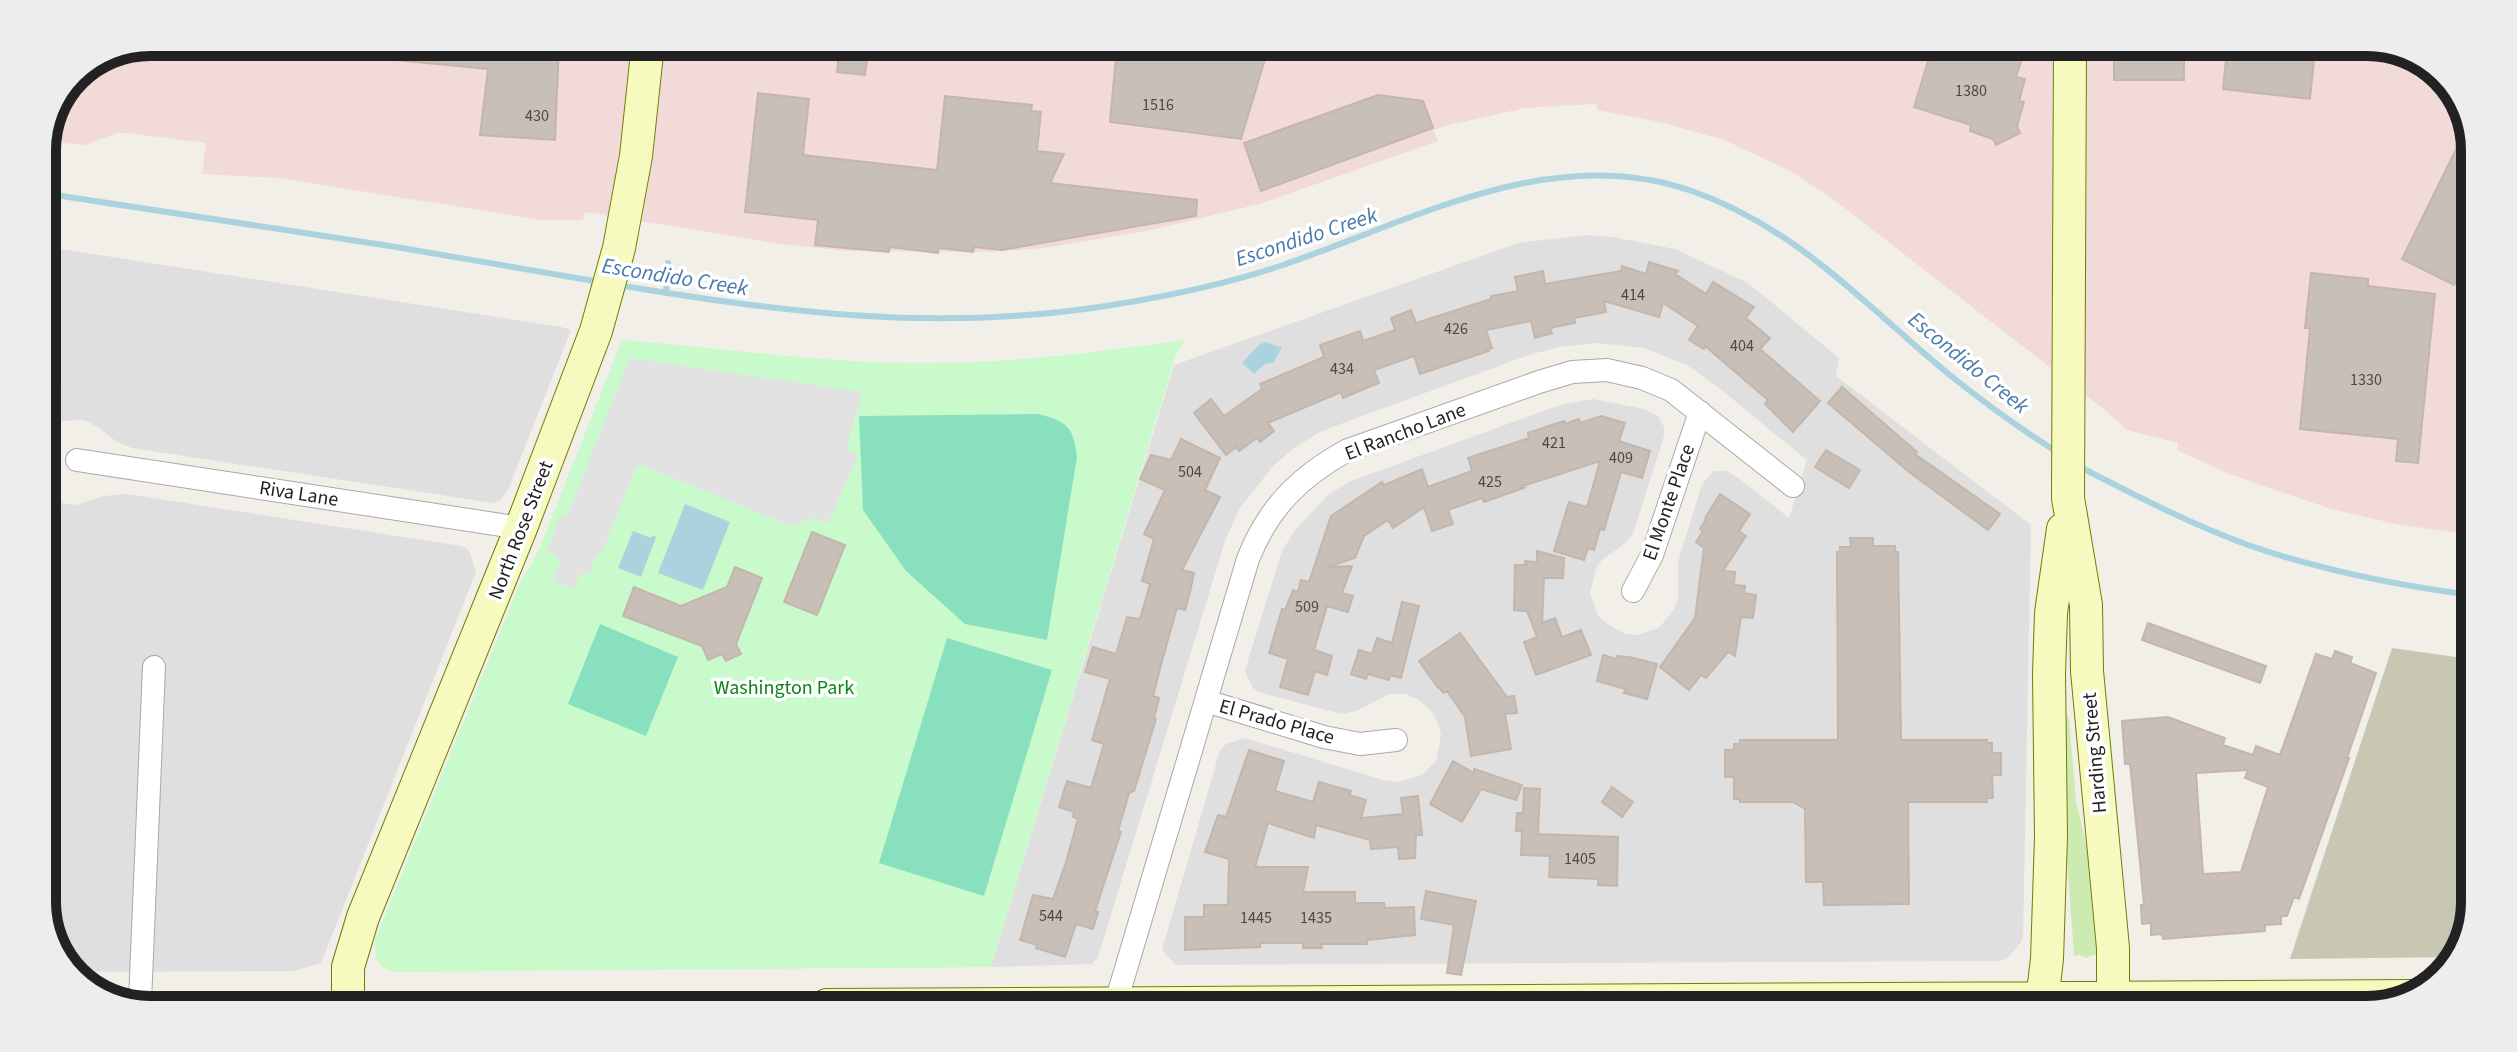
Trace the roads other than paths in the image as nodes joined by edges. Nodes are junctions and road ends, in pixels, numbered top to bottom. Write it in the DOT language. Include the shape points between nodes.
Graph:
graph roads {
  1 [pos="647,56"];
  2 [pos="2070,56"];
  3 [pos="1700,412"];
  4 [pos="77,460"];
  5 [pos="1793,486"];
  6 [pos="2068,498"];
  7 [pos="521,528"];
  8 [pos="1633,591"];
  9 [pos="154,667"];
  10 [pos="1206,701"];
  11 [pos="1396,740"];
  12 [pos="140,995"];
  13 [pos="348,996"];
  14 [pos="1118,996"];
  15 [pos="2043,996"];
  16 [pos="2113,996"];
  1 -- 7 [label="street, North Rose Street" via="619,248 598,324"];
  2 -- 6 [label="street, Harding Street"];
  3 -- 5 [label="street, El Rancho Lane"];
  3 -- 8 [label="street, El Monte Place" via="1652,555"];
  3 -- 10 [label="street, El Rancho Lane" via="1671,390 1642,378 1607,370 1572,372 1353,448 1320,466 1280,500 1256,538"];
  4 -- 7 [label="street, Riva Lane"];
  6 -- 15 [label="street, Harding Street" via="2051,613 2051,837"];
  6 -- 16 [label="street, Harding Street" via="2086,605"];
  7 -- 13 [label="street, North Rose Street" via="363,917 348,967"];
  9 -- 12 [label="street"];
  10 -- 11 [label="street, El Prado Place" via="1324,737 1360,744"];
  10 -- 14 [label="street, El Rancho Lane"];
}
